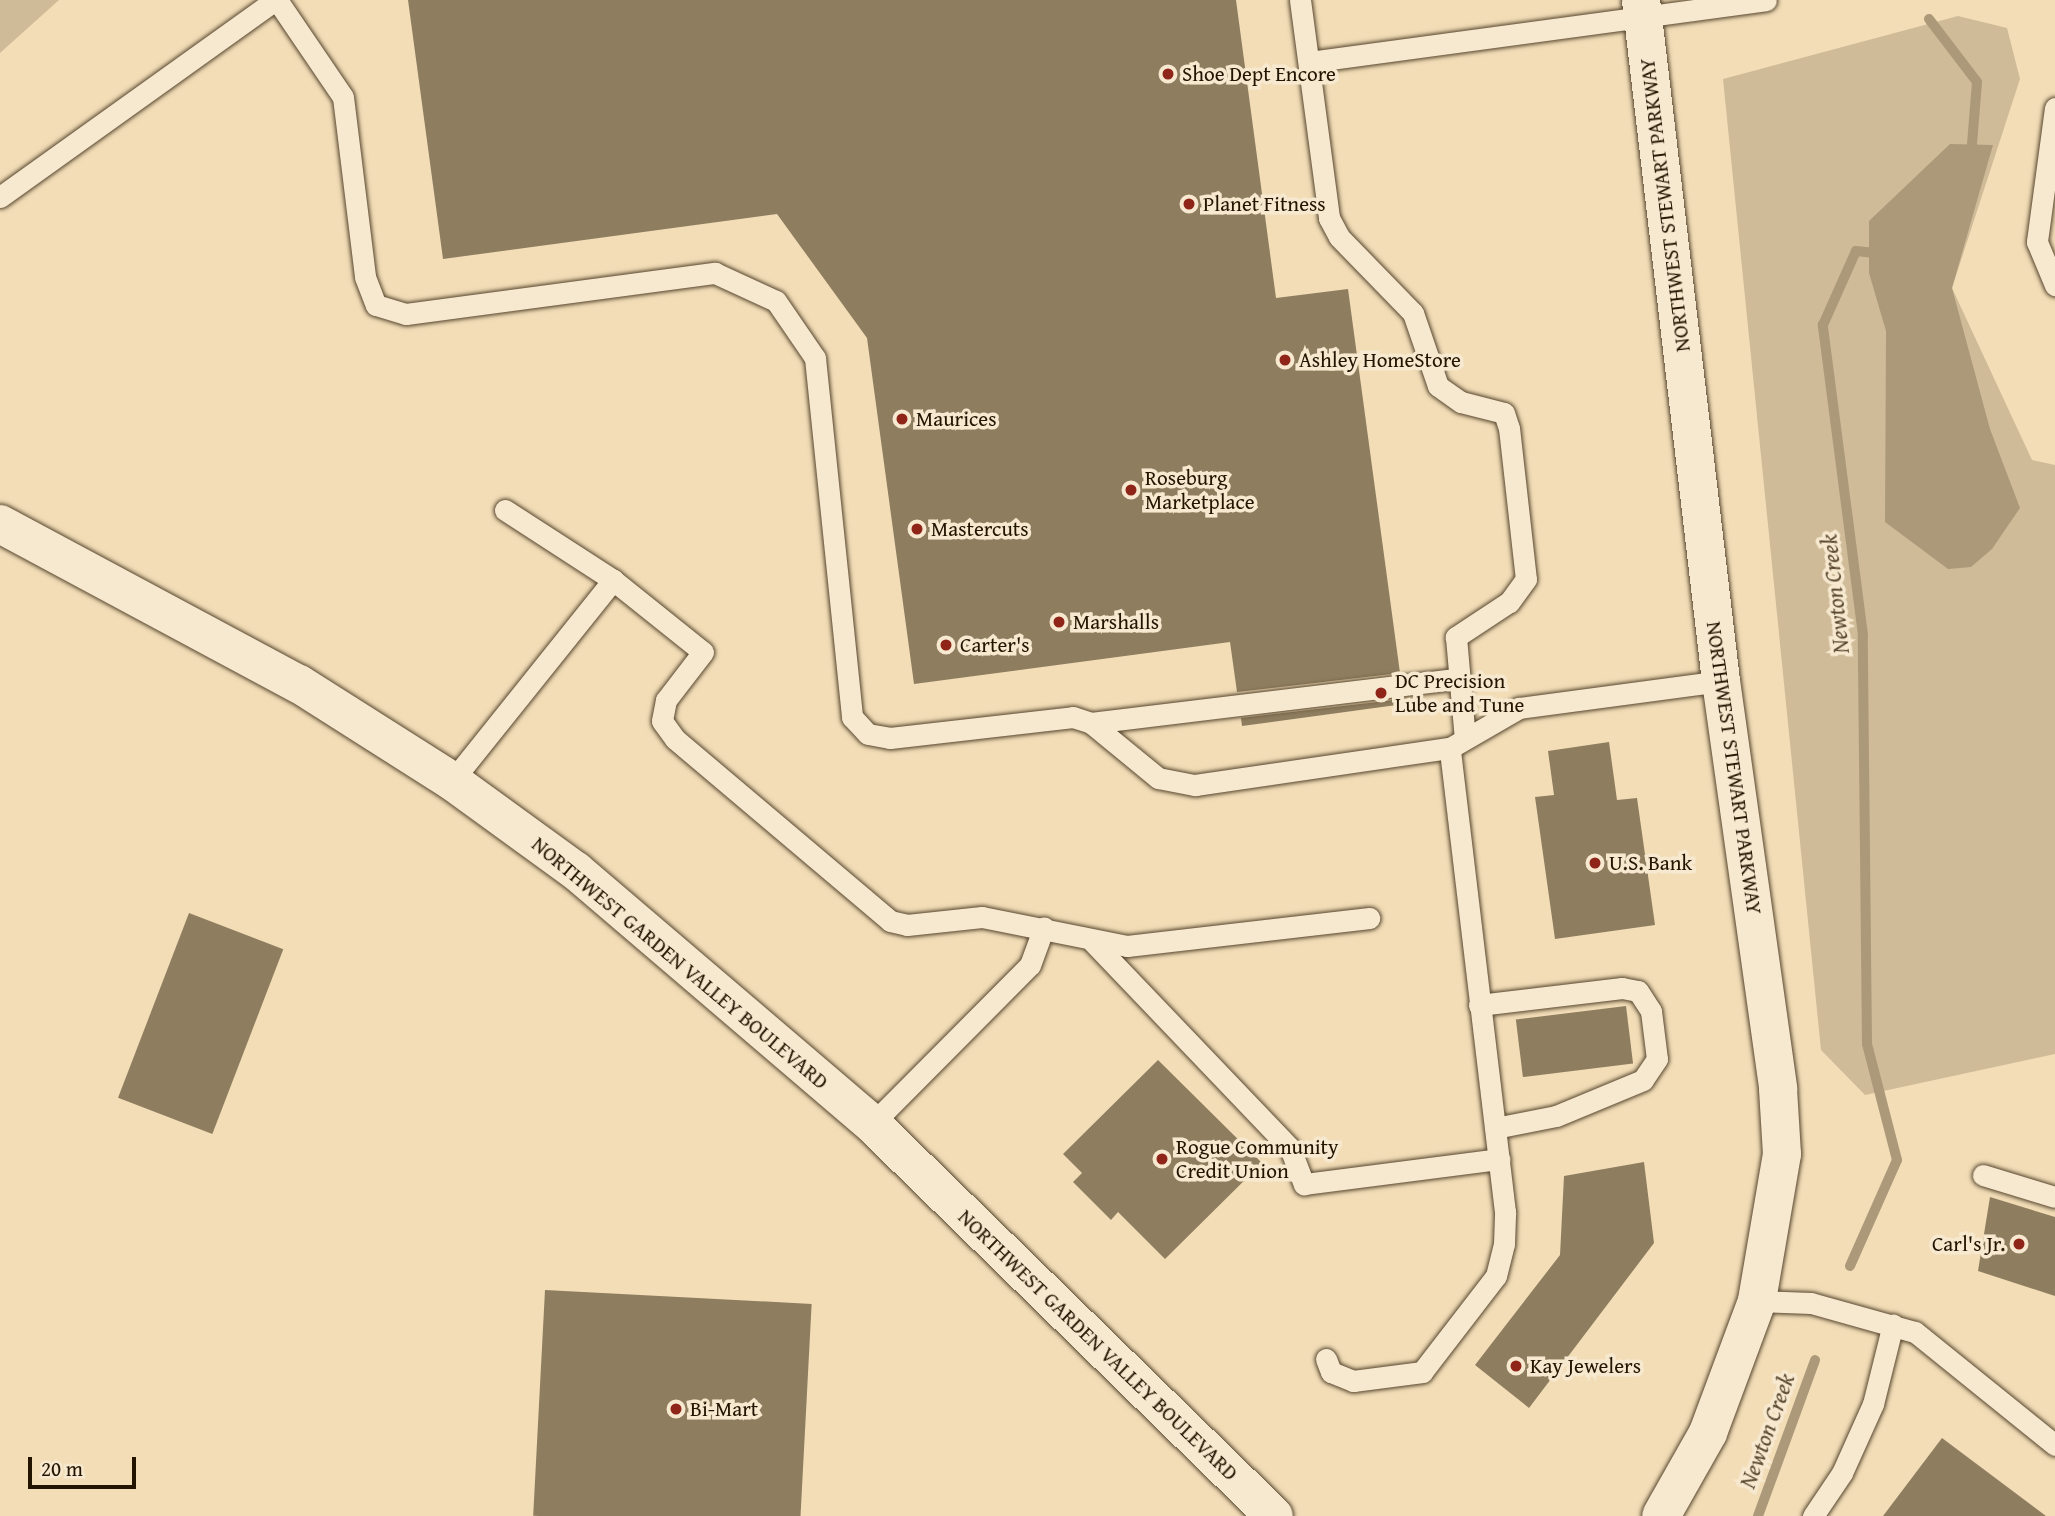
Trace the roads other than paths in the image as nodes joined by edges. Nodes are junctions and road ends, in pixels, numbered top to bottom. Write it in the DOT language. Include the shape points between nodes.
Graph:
graph roads {
  1 [pos="276,0"];
  2 [pos="1300,0"];
  3 [pos="1766,0"];
  4 [pos="1642,9"];
  5 [pos="1309,62"];
  6 [pos="2055,108"];
  7 [pos="0,197"];
  8 [pos="2055,285"];
  9 [pos="505,510"];
  10 [pos="0,524"];
  11 [pos="613,580"];
  12 [pos="1457,679"];
  13 [pos="1721,681"];
  14 [pos="1091,723"];
  15 [pos="1458,743"];
  16 [pos="452,782"];
  17 [pos="1369,918"];
  18 [pos="1044,928"];
  19 [pos="1092,941"];
  20 [pos="1479,1005"];
  21 [pos="872,1124"];
  22 [pos="1495,1128"];
  23 [pos="1499,1158"];
  24 [pos="1983,1175"];
  25 [pos="2055,1197"];
  26 [pos="1757,1301"];
  27 [pos="1892,1324"];
  28 [pos="1326,1359"];
  29 [pos="2055,1445"];
  30 [pos="1274,1516"];
  31 [pos="1661,1516"];
  32 [pos="1812,1516"];
  1 -- 7 [label="lane"];
  1 -- 14 [label="lane" via="343,97 365,277 376,305 406,314 715,273 776,302 815,358 852,717 868,734 890,738 1073,717"];
  2 -- 5 [label="lane"];
  3 -- 4 [label="lane"];
  4 -- 5 [label="lane"];
  4 -- 13 [label="main road, NORTHWEST STEWART PARKWAY"];
  5 -- 12 [label="lane" via="1329,218 1339,237 1413,313 1438,386 1461,402 1504,413 1509,428 1526,579 1509,602 1456,637"];
  6 -- 8 [label="lane" via="2038,242"];
  9 -- 11 [label="lane"];
  10 -- 16 [label="main road, NORTHWEST GARDEN VALLEY BOULEVARD" via="299,684"];
  11 -- 16 [label="lane"];
  11 -- 18 [label="lane" via="703,652 666,700 662,721 675,739 829,873 898,923 982,917"];
  12 -- 14 [label="lane"];
  12 -- 15 [label="lane"];
  13 -- 15 [label="lane" via="1519,708"];
  13 -- 26 [label="main road, NORTHWEST STEWART PARKWAY" via="1778,1089 1782,1154"];
  14 -- 15 [label="lane" via="1158,778 1175,785"];
  15 -- 20 [label="lane"];
  16 -- 21 [label="main road, NORTHWEST GARDEN VALLEY BOULEVARD" via="576,871"];
  17 -- 19 [label="lane" via="1182,943"];
  18 -- 19 [label="lane"];
  18 -- 21 [label="lane" via="1030,965"];
  19 -- 23 [label="lane" via="1290,1148 1304,1184"];
  20 -- 22 [label="lane"];
  20 -- 22 [label="lane" via="1622,988 1638,991 1651,1011 1656,1047 1654,1070 1643,1080 1556,1116"];
  21 -- 30 [label="main road, NORTHWEST GARDEN VALLEY BOULEVARD"];
  22 -- 23 [label="lane"];
  23 -- 28 [label="lane" via="1505,1223 1496,1276 1422,1371 1353,1381 1331,1371"];
  24 -- 25 [label="lane"];
  26 -- 27 [label="lane" via="1811,1303"];
  26 -- 31 [label="main road, NORTHWEST STEWART PARKWAY" via="1708,1433"];
  27 -- 29 [label="lane" via="1915,1332"];
  27 -- 32 [label="lane" via="1873,1404 1842,1473"];
}
